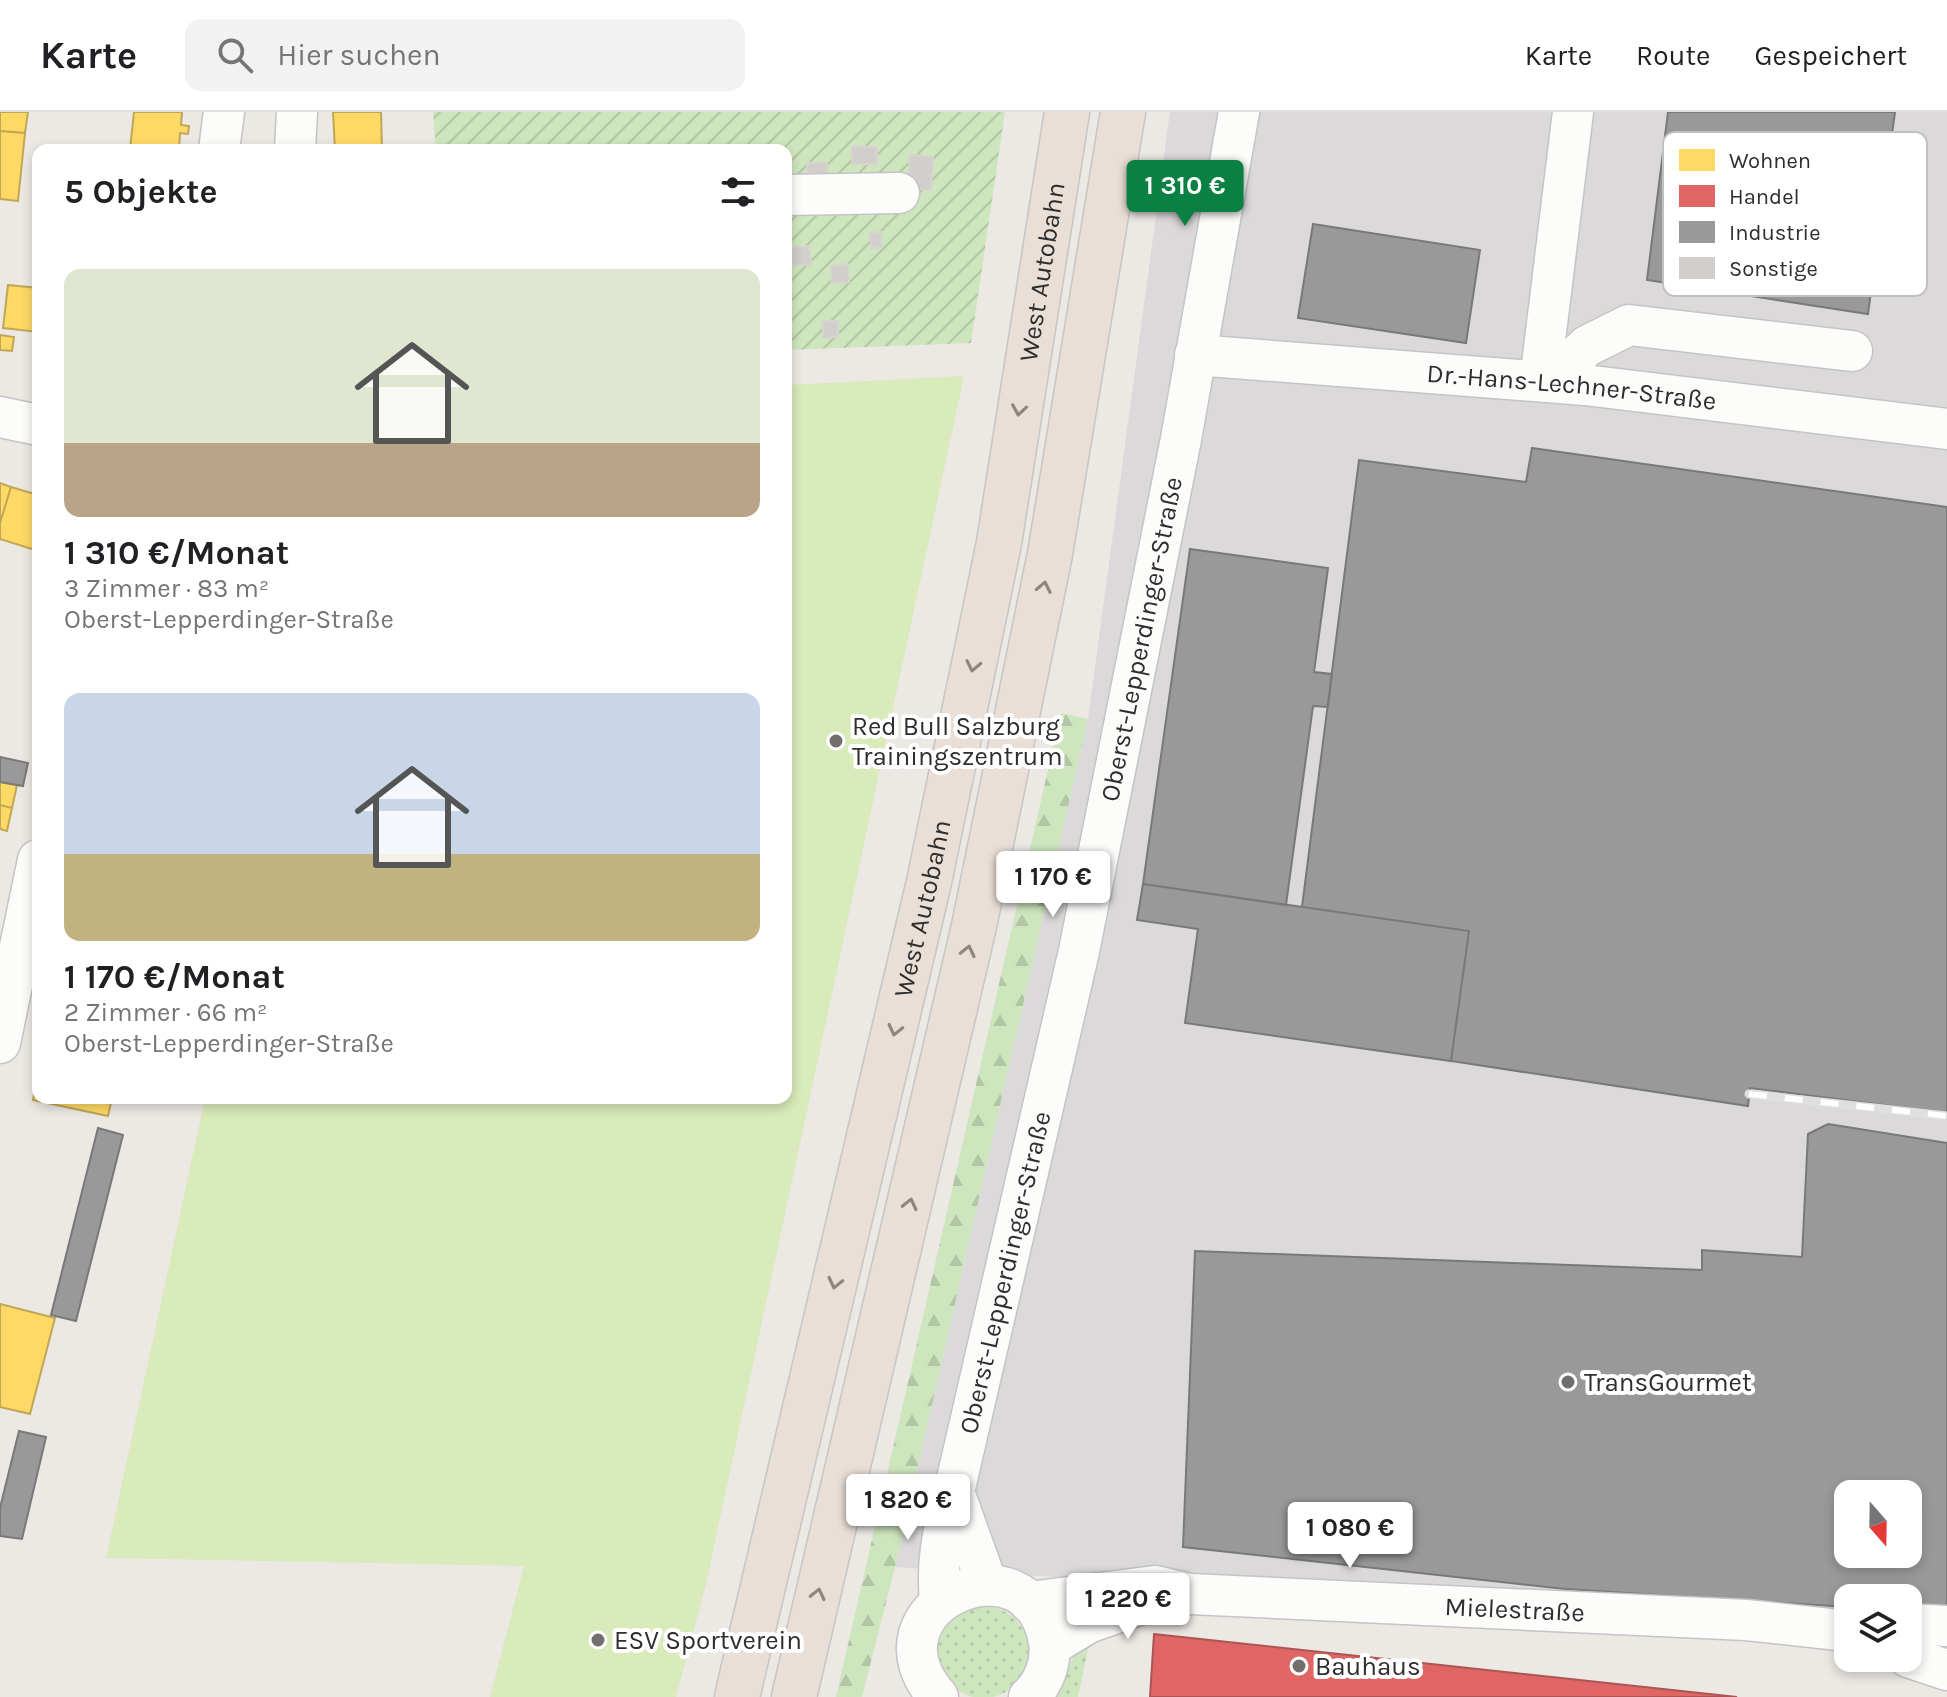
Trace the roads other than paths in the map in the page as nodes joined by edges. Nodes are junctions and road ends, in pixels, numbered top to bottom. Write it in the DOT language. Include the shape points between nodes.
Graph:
graph roads {
  1 [pos="224,112"];
  2 [pos="297,112"];
  3 [pos="1067,112"];
  4 [pos="1123,112"];
  5 [pos="1239,112"];
  6 [pos="1573,112"];
  7 [pos="220,144"];
  8 [pos="295,144"];
  9 [pos="899,193"];
  10 [pos="792,195"];
  11 [pos="1852,351"];
  12 [pos="1195,355"];
  13 [pos="1554,382"];
  14 [pos="0,417"];
  15 [pos="32,424"];
  16 [pos="1947,429"];
  17 [pos="32,889"];
  18 [pos="0,1043"];
  19 [pos="954,1492"];
  20 [pos="987,1584"];
  21 [pos="1190,1594"];
  22 [pos="940,1601"];
  23 [pos="1029,1602"];
  24 [pos="1922,1625"];
  25 [pos="1947,1626"];
  26 [pos="1834,1630"];
  27 [pos="1922,1643"];
  28 [pos="1050,1646"];
  29 [pos="1947,1646"];
  30 [pos="1922,1662"];
  31 [pos="1947,1670"];
  32 [pos="921,1687"];
  33 [pos="737,1697"];
  34 [pos="794,1697"];
  35 [pos="1029,1697"];
  1 -- 7 [label="street"];
  2 -- 8 [label="street"];
  3 -- 33 [label="highway, West Autobahn, one-way" via="999,543 929,882"];
  34 -- 4 [label="highway, West Autobahn, one-way" via="974,926 1050,554"];
  5 -- 12 [label="street, Oberst-Lepperdinger-Straße"];
  6 -- 13 [label="street"];
  9 -- 10 [label="street"];
  11 -- 13 [label="street" via="1629,325 1587,346"];
  12 -- 13 [label="street, Dr.-Hans-Lechner-Straße"];
  12 -- 19 [label="street, Oberst-Lepperdinger-Straße" via="1079,951"];
  13 -- 16 [label="street, Dr.-Hans-Lechner-Straße"];
  14 -- 15 [label="street"];
  17 -- 18 [label="street"];
  19 -- 20 [label="street"];
  19 -- 22 [label="street, Oberst-Lepperdinger-Straße" via="940,1536"];
  20 -- 22 [label="street"];
  20 -- 23 [label="street"];
  21 -- 23 [label="street, Mielestraße" via="1155,1586"];
  21 -- 26 [label="street, Mielestraße" via="1746,1620"];
  21 -- 28 [label="street, Mielestraße" via="1125,1608"];
  22 -- 32 [label="street" via="920,1631"];
  23 -- 28 [label="street" via="1040,1615"];
  24 -- 25 [label="street"];
  27 -- 29 [label="street"];
  28 -- 35 [label="street" via="1043,1679"];
  30 -- 31 [label="street"];
}
